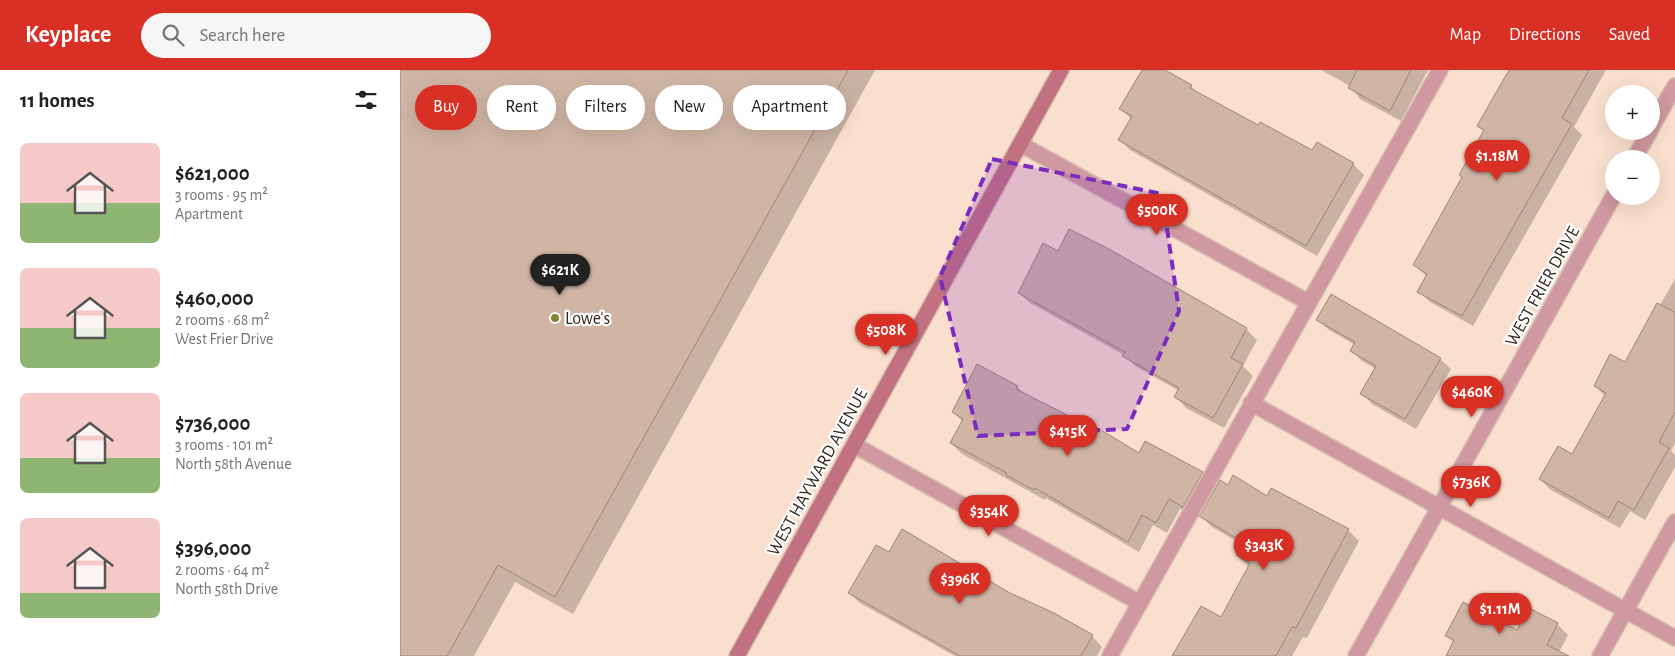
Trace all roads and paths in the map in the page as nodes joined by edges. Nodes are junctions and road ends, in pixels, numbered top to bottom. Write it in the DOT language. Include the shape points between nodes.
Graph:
graph roads {
  1 [pos="1061,70"];
  2 [pos="1440,70"];
  3 [pos="1675,86"];
  4 [pos="1660,112"];
  5 [pos="1020,144"];
  6 [pos="1608,205"];
  7 [pos="1308,302"];
  8 [pos="1251,403"];
  9 [pos="854,445"];
  10 [pos="1439,507"];
  11 [pos="1675,522"];
  12 [pos="1140,603"];
  13 [pos="1625,611"];
  14 [pos="1675,638"];
  15 [pos="737,656"];
  16 [pos="1110,656"];
  17 [pos="1356,656"];
  18 [pos="1600,656"];
  1 -- 5 [label="street, WEST HAYWARD AVENUE"];
  2 -- 7 [label="street"];
  3 -- 4 [label="street"];
  5 -- 7 [label="street"];
  5 -- 9 [label="street, WEST HAYWARD AVENUE"];
  6 -- 10 [label="street, WEST FRIER DRIVE"];
  7 -- 8 [label="street"];
  8 -- 10 [label="street"];
  8 -- 12 [label="street"];
  9 -- 12 [label="street"];
  9 -- 15 [label="street, WEST HAYWARD AVENUE"];
  10 -- 13 [label="street"];
  10 -- 17 [label="street, WEST FRIER DRIVE"];
  11 -- 13 [label="street"];
  12 -- 16 [label="street"];
  13 -- 14 [label="street"];
  13 -- 18 [label="street"];
}
